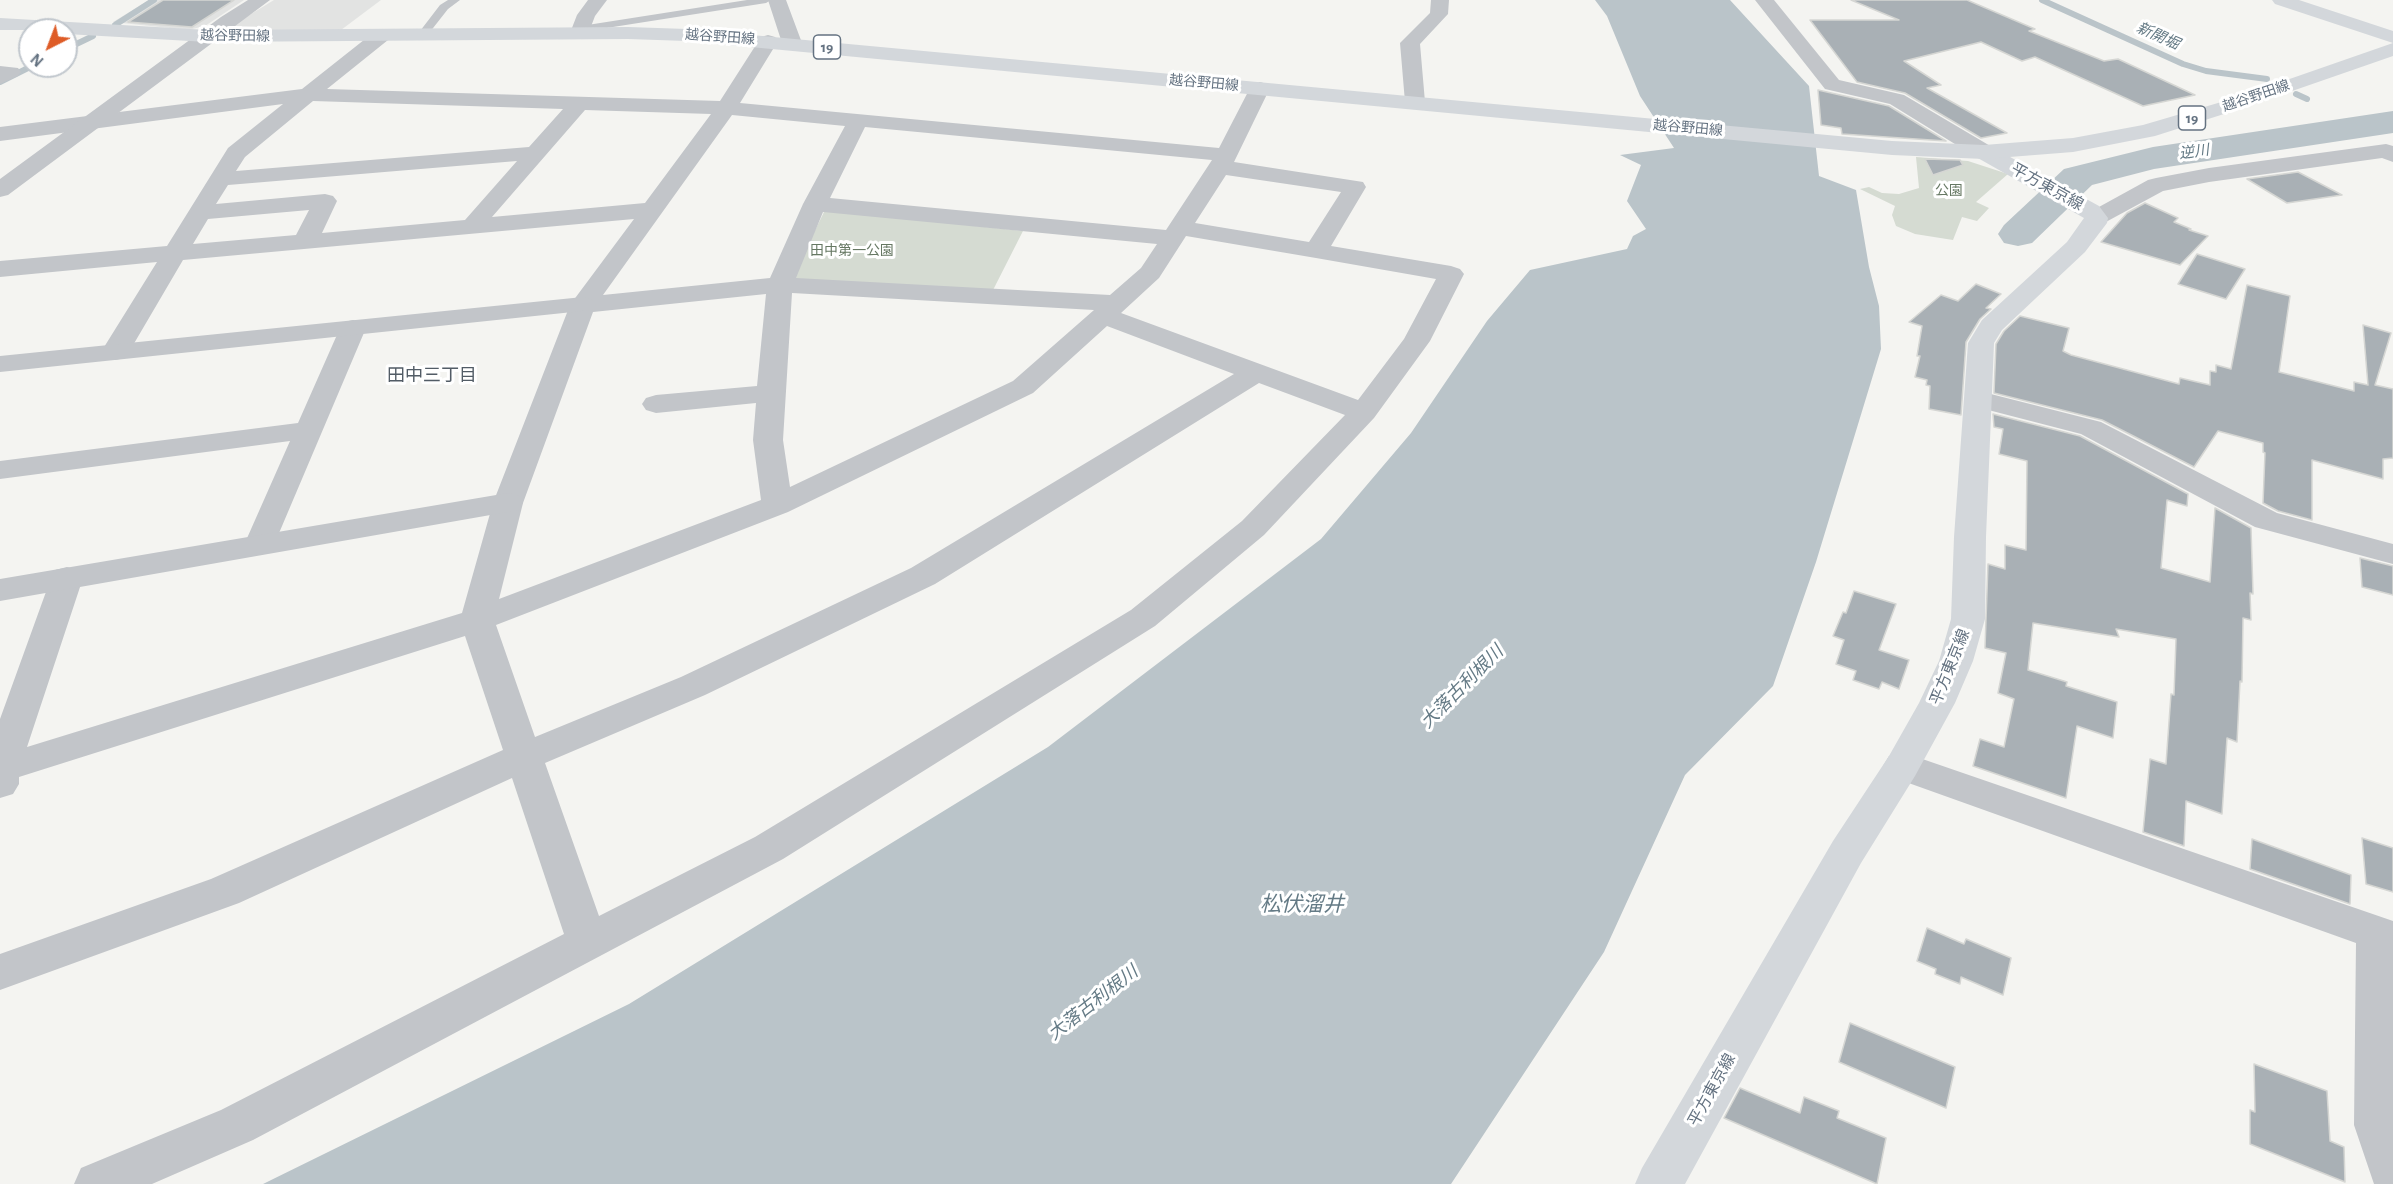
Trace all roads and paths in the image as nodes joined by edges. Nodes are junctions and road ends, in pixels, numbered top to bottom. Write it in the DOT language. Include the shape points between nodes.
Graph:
graph roads {
  1 [pos="261,0"];
  2 [pos="455,0"];
  3 [pos="598,0"];
  4 [pos="766,0"];
  5 [pos="777,0"];
  6 [pos="1440,0"];
  7 [pos="1764,0"];
  8 [pos="2281,0"];
  9 [pos="753,1"];
  10 [pos="0,24"];
  11 [pos="581,31"];
  12 [pos="422,35"];
  13 [pos="208,36"];
  14 [pos="381,36"];
  15 [pos="2393,38"];
  16 [pos="768,41"];
  17 [pos="792,43"];
  18 [pos="2393,48"];
  19 [pos="0,72"];
  20 [pos="0,78"];
  21 [pos="1260,88"];
  22 [pos="308,95"];
  23 [pos="1415,102"];
  24 [pos="580,103"];
  25 [pos="726,108"];
  26 [pos="859,119"];
  27 [pos="88,124"];
  28 [pos="0,134"];
  29 [pos="1984,152"];
  30 [pos="536,153"];
  31 [pos="2393,155"];
  32 [pos="1223,161"];
  33 [pos="220,179"];
  34 [pos="0,190"];
  35 [pos="815,204"];
  36 [pos="2084,209"];
  37 [pos="650,210"];
  38 [pos="200,213"];
  39 [pos="471,227"];
  40 [pos="1178,233"];
  41 [pos="305,242"];
  42 [pos="1316,251"];
  43 [pos="176,254"];
  44 [pos="0,269"];
  45 [pos="780,285"];
  46 [pos="583,305"];
  47 [pos="1111,309"];
  48 [pos="353,328"];
  49 [pos="115,352"];
  50 [pos="3,367"];
  51 [pos="1255,373"];
  52 [pos="771,393"];
  53 [pos="1979,399"];
  54 [pos="656,404"];
  55 [pos="1364,412"];
  56 [pos="310,430"];
  57 [pos="0,470"];
  58 [pos="508,503"];
  59 [pos="777,505"];
  60 [pos="260,544"];
  61 [pos="2393,554"];
  62 [pos="67,578"];
  63 [pos="0,590"];
  64 [pos="477,620"];
  65 [pos="523,757"];
  66 [pos="1902,766"];
  67 [pos="0,768"];
  68 [pos="0,785"];
  69 [pos="2385,936"];
  70 [pos="588,943"];
  71 [pos="0,972"];
  72 [pos="2393,1173"];
  73 [pos="98,1184"];
  74 [pos="1659,1184"];
  1 -- 13 [label="street"];
  2 -- 12 [label="lane" via="444,7"];
  3 -- 11 [label="street" via="586,15"];
  4 -- 9 [label="lane"];
  5 -- 17 [label="street"];
  6 -- 23 [label="street" via="1439,14 1410,43"];
  7 -- 29 [label="street" via="1832,85 1897,99"];
  8 -- 15 [label="main road"];
  9 -- 11 [label="lane"];
  10 -- 13 [label="main road, 越谷野田線 / 19"];
  11 -- 12 [label="main road, 越谷野田線 / 19"];
  11 -- 16 [label="main road, 越谷野田線 / 19"];
  12 -- 14 [label="main road, 越谷野田線 / 19"];
  13 -- 14 [label="main road, 越谷野田線 / 19"];
  13 -- 27 [label="street"];
  14 -- 22 [label="street"];
  16 -- 17 [label="main road, 越谷野田線 / 19"];
  16 -- 25 [label="street"];
  17 -- 21 [label="main road, 越谷野田線 / 19"];
  18 -- 29 [label="main road, 越谷野田線 / 19" via="2147,131 2073,145"];
  19 -- 20 [label="street" via="11,72"];
  21 -- 23 [label="main road, 越谷野田線 / 19"];
  21 -- 32 [label="street"];
  22 -- 24 [label="street"];
  22 -- 27 [label="street"];
  22 -- 33 [label="street" via="236,153"];
  23 -- 29 [label="main road, 越谷野田線 / 19" via="1942,152"];
  24 -- 25 [label="street"];
  24 -- 30 [label="street"];
  25 -- 26 [label="street"];
  25 -- 37 [label="street"];
  26 -- 32 [label="street"];
  26 -- 35 [label="street"];
  27 -- 28 [label="street"];
  27 -- 34 [label="street"];
  29 -- 36 [label="main road, 平方東京線"];
  30 -- 33 [label="street"];
  30 -- 39 [label="street"];
  31 -- 36 [label="street" via="2386,151 2209,175 2156,185"];
  32 -- 40 [label="street"];
  32 -- 42 [label="street" via="1355,187"];
  33 -- 38 [label="street"];
  35 -- 40 [label="street"];
  35 -- 45 [label="street"];
  36 -- 53 [label="main road, 平方東京線" via="2093,227 1985,335 1980,352"];
  37 -- 39 [label="street"];
  37 -- 46 [label="street"];
  38 -- 41 [label="street" via="325,201"];
  38 -- 43 [label="street"];
  39 -- 41 [label="street"];
  40 -- 42 [label="street"];
  40 -- 47 [label="street" via="1150,273"];
  41 -- 43 [label="street"];
  42 -- 55 [label="street" via="1451,274 1417,341"];
  43 -- 44 [label="street"];
  43 -- 49 [label="street"];
  45 -- 46 [label="street"];
  45 -- 47 [label="street"];
  45 -- 52 [label="street"];
  46 -- 48 [label="street"];
  46 -- 58 [label="street"];
  47 -- 51 [label="street"];
  47 -- 59 [label="street" via="1023,387"];
  48 -- 49 [label="street"];
  48 -- 56 [label="street"];
  49 -- 50 [label="street"];
  51 -- 55 [label="street"];
  51 -- 65 [label="street" via="923,576 693,686"];
  52 -- 54 [label="street"];
  52 -- 59 [label="street" via="768,440"];
  53 -- 61 [label="street" via="2091,428 2266,520"];
  53 -- 66 [label="main road, 平方東京線" via="1968,619 1946,682"];
  55 -- 70 [label="street" via="1253,528 1143,618 769,848"];
  56 -- 57 [label="street"];
  56 -- 60 [label="street"];
  58 -- 60 [label="street"];
  58 -- 64 [label="street"];
  59 -- 64 [label="street"];
  60 -- 62 [label="street"];
  62 -- 63 [label="street"];
  62 -- 67 [label="street"];
  64 -- 65 [label="street"];
  64 -- 67 [label="street"];
  65 -- 70 [label="street"];
  65 -- 71 [label="street" via="225,891"];
  66 -- 69 [label="street"];
  66 -- 74 [label="main road, 平方東京線" via="1842,862"];
  67 -- 68 [label="street"];
  69 -- 72 [label="street" via="2377,1125"];
  70 -- 73 [label="street" via="237,1125"];
}
